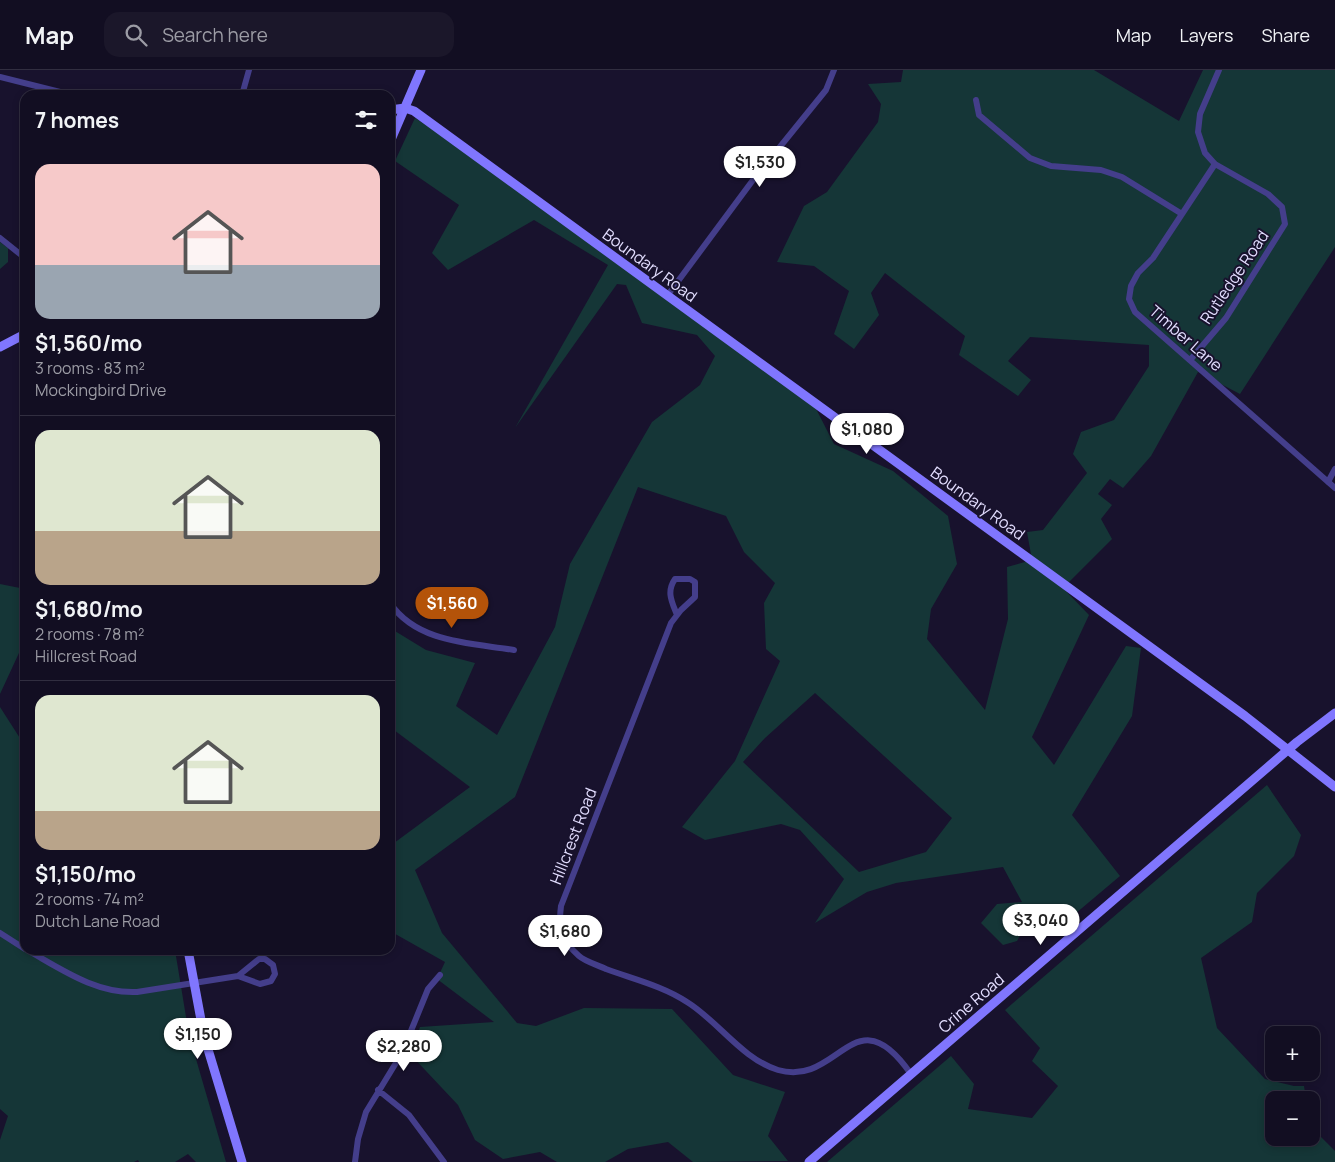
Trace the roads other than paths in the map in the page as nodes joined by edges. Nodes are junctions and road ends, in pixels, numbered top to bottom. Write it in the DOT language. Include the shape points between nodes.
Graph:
graph roads {
  1 [pos="248,70"];
  2 [pos="421,70"];
  3 [pos="834,70"];
  4 [pos="1219,70"];
  5 [pos="0,77"];
  6 [pos="52,90"];
  7 [pos="243,90"];
  8 [pos="976,100"];
  9 [pos="406,108"];
  10 [pos="395,109"];
  11 [pos="395,131"];
  12 [pos="1215,164"];
  13 [pos="1182,214"];
  14 [pos="0,238"];
  15 [pos="20,254"];
  16 [pos="667,296"];
  17 [pos="20,337"];
  18 [pos="0,347"];
  19 [pos="1191,360"];
  20 [pos="1335,470"];
  21 [pos="1328,482"];
  22 [pos="1335,488"];
  23 [pos="395,610"];
  24 [pos="677,616"];
  25 [pos="514,650"];
  26 [pos="1335,713"];
  27 [pos="1288,750"];
  28 [pos="1335,787"];
  29 [pos="0,933"];
  30 [pos="20,945"];
  31 [pos="37,955"];
  32 [pos="189,955"];
  33 [pos="440,975"];
  34 [pos="238,976"];
  35 [pos="194,983"];
  36 [pos="910,1074"];
  37 [pos="378,1090"];
  38 [pos="242,1162"];
  39 [pos="355,1162"];
  40 [pos="444,1162"];
  41 [pos="809,1162"];
  1 -- 7 [label="street"];
  2 -- 9 [label="street"];
  3 -- 16 [label="street" via="826,90"];
  4 -- 12 [label="street, Rutledge Road" via="1200,114 1198,132 1205,153"];
  5 -- 6 [label="street"];
  8 -- 13 [label="street" via="979,115 1030,158 1051,166 1093,169 1122,177"];
  9 -- 10 [label="street"];
  9 -- 11 [label="street"];
  9 -- 16 [label="street, Boundary Road"];
  12 -- 13 [label="street, Timber Lane"];
  12 -- 19 [label="street, Rutledge Road" via="1268,194 1282,207 1285,224 1226,318"];
  13 -- 19 [label="street, Timber Lane" via="1153,258 1138,273 1129,299 1135,312"];
  14 -- 15 [label="street"];
  16 -- 27 [label="street, Boundary Road" via="964,510"];
  17 -- 18 [label="street"];
  19 -- 21 [label="street, Timber Lane"];
  20 -- 21 [label="street"];
  21 -- 22 [label="street, Timber Lane"];
  23 -- 25 [label="street" via="430,635"];
  24 -- 24 [label="street, Hillcrest Road" via="670,599 670,586 675,579 690,578 695,582 695,597"];
  24 -- 36 [label="street, Hillcrest Road" via="671,623 560,906 558,926 564,938 581,958 688,1002 748,1053 778,1070 807,1070 826,1063 848,1046 874,1040 894,1051"];
  26 -- 27 [label="street, Crine Road"];
  27 -- 28 [label="street, Boundary Road"];
  27 -- 36 [label="street, Crine Road"];
  29 -- 30 [label="street"];
  31 -- 35 [label="street" via="96,986 115,991 137,992"];
  32 -- 35 [label="street"];
  33 -- 37 [label="street" via="428,989 402,1053"];
  34 -- 34 [label="street" via="264,984 272,980 275,969 270,962 259,959"];
  34 -- 35 [label="street"];
  35 -- 38 [label="street" via="204,1036"];
  36 -- 41 [label="street, Crine Road"];
  37 -- 39 [label="street" via="363,1120"];
  37 -- 40 [label="street" via="408,1115"];
}
